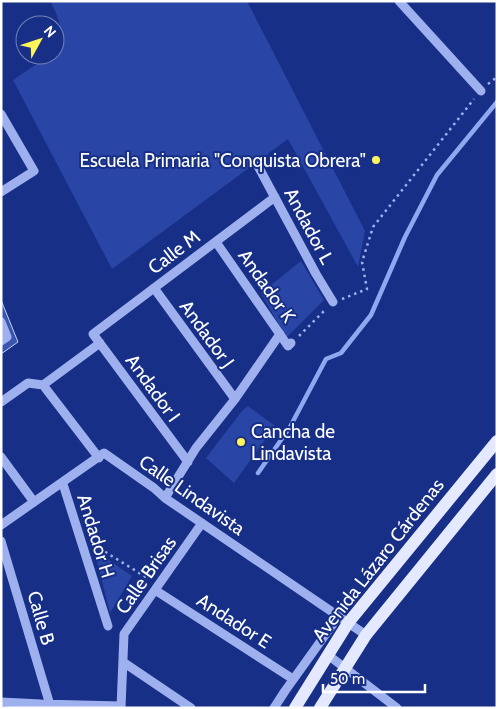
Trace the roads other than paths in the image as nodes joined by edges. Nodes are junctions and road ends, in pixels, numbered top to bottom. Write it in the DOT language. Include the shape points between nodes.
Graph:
graph roads {
  1 [pos="399,1"];
  2 [pos="481,91"];
  3 [pos="1,114"];
  4 [pos="258,166"];
  5 [pos="1,192"];
  6 [pos="275,197"];
  7 [pos="216,242"];
  8 [pos="154,288"];
  9 [pos="333,302"];
  10 [pos="1,322"];
  11 [pos="93,334"];
  12 [pos="280,334"];
  13 [pos="1,341"];
  14 [pos="100,343"];
  15 [pos="291,343"];
  16 [pos="43,385"];
  17 [pos="234,399"];
  18 [pos="1,402"];
  19 [pos="497,441"];
  20 [pos="1,457"];
  21 [pos="98,458"];
  22 [pos="188,462"];
  23 [pos="497,474"];
  24 [pos="63,484"];
  25 [pos="165,498"];
  26 [pos="34,502"];
  27 [pos="202,523"];
  28 [pos="1,526"];
  29 [pos="1,541"];
  30 [pos="155,590"];
  31 [pos="343,620"];
  32 [pos="108,626"];
  33 [pos="366,634"];
  34 [pos="328,655"];
  35 [pos="123,662"];
  36 [pos="344,667"];
  37 [pos="293,680"];
  38 [pos="1,702"];
  39 [pos="50,705"];
  40 [pos="121,707"];
  41 [pos="191,708"];
  42 [pos="274,708"];
  43 [pos="295,708"];
  44 [pos="320,708"];
  45 [pos="397,708"];
  1 -- 2 [label="street"];
  3 -- 5 [label="street" via="34,171"];
  4 -- 6 [label="street, Andador L"];
  6 -- 7 [label="street, Calle M"];
  6 -- 9 [label="street, Andador L"];
  7 -- 8 [label="street, Calle M"];
  7 -- 12 [label="street, Andador K"];
  8 -- 11 [label="street, Calle M"];
  8 -- 17 [label="street, Andador J"];
  10 -- 13 [label="street" via="7,337"];
  11 -- 14 [label="street, Andador I"];
  12 -- 15 [label="street, Andador K" via="288,346"];
  12 -- 17 [label="street"];
  14 -- 16 [label="street"];
  14 -- 22 [label="street, Andador I"];
  16 -- 18 [label="street" via="28,383"];
  16 -- 21 [label="street"];
  17 -- 22 [label="street"];
  19 -- 31 [label="main road, Avenida Lázaro Cárdenas"];
  20 -- 26 [label="street"];
  21 -- 24 [label="street"];
  21 -- 25 [label="street, Calle Lindavista" via="104,453"];
  22 -- 25 [label="street"];
  23 -- 33 [label="main road, Avenida Lázaro Cárdenas"];
  24 -- 26 [label="street"];
  24 -- 32 [label="street, Andador H"];
  25 -- 27 [label="street, Calle Lindavista"];
  26 -- 28 [label="street"];
  27 -- 30 [label="street, Calle Brisas"];
  27 -- 31 [label="street, Calle Lindavista"];
  29 -- 39 [label="street, Calle B"];
  30 -- 35 [label="street, Calle Brisas" via="124,634"];
  30 -- 37 [label="street, Andador E"];
  31 -- 33 [label="street, Calle Lindavista"];
  31 -- 34 [label="main road, Avenida Lázaro Cárdenas"];
  31 -- 37 [label="street"];
  33 -- 36 [label="main road, Avenida Lázaro Cárdenas"];
  34 -- 36 [label="street"];
  34 -- 43 [label="main road, Avenida Lázaro Cárdenas"];
  35 -- 40 [label="street, Calle Brisas"];
  35 -- 41 [label="street"];
  36 -- 44 [label="main road, Avenida Lázaro Cárdenas"];
  36 -- 45 [label="street"];
  37 -- 42 [label="street"];
  38 -- 39 [label="street"];
  39 -- 40 [label="street"];
}
